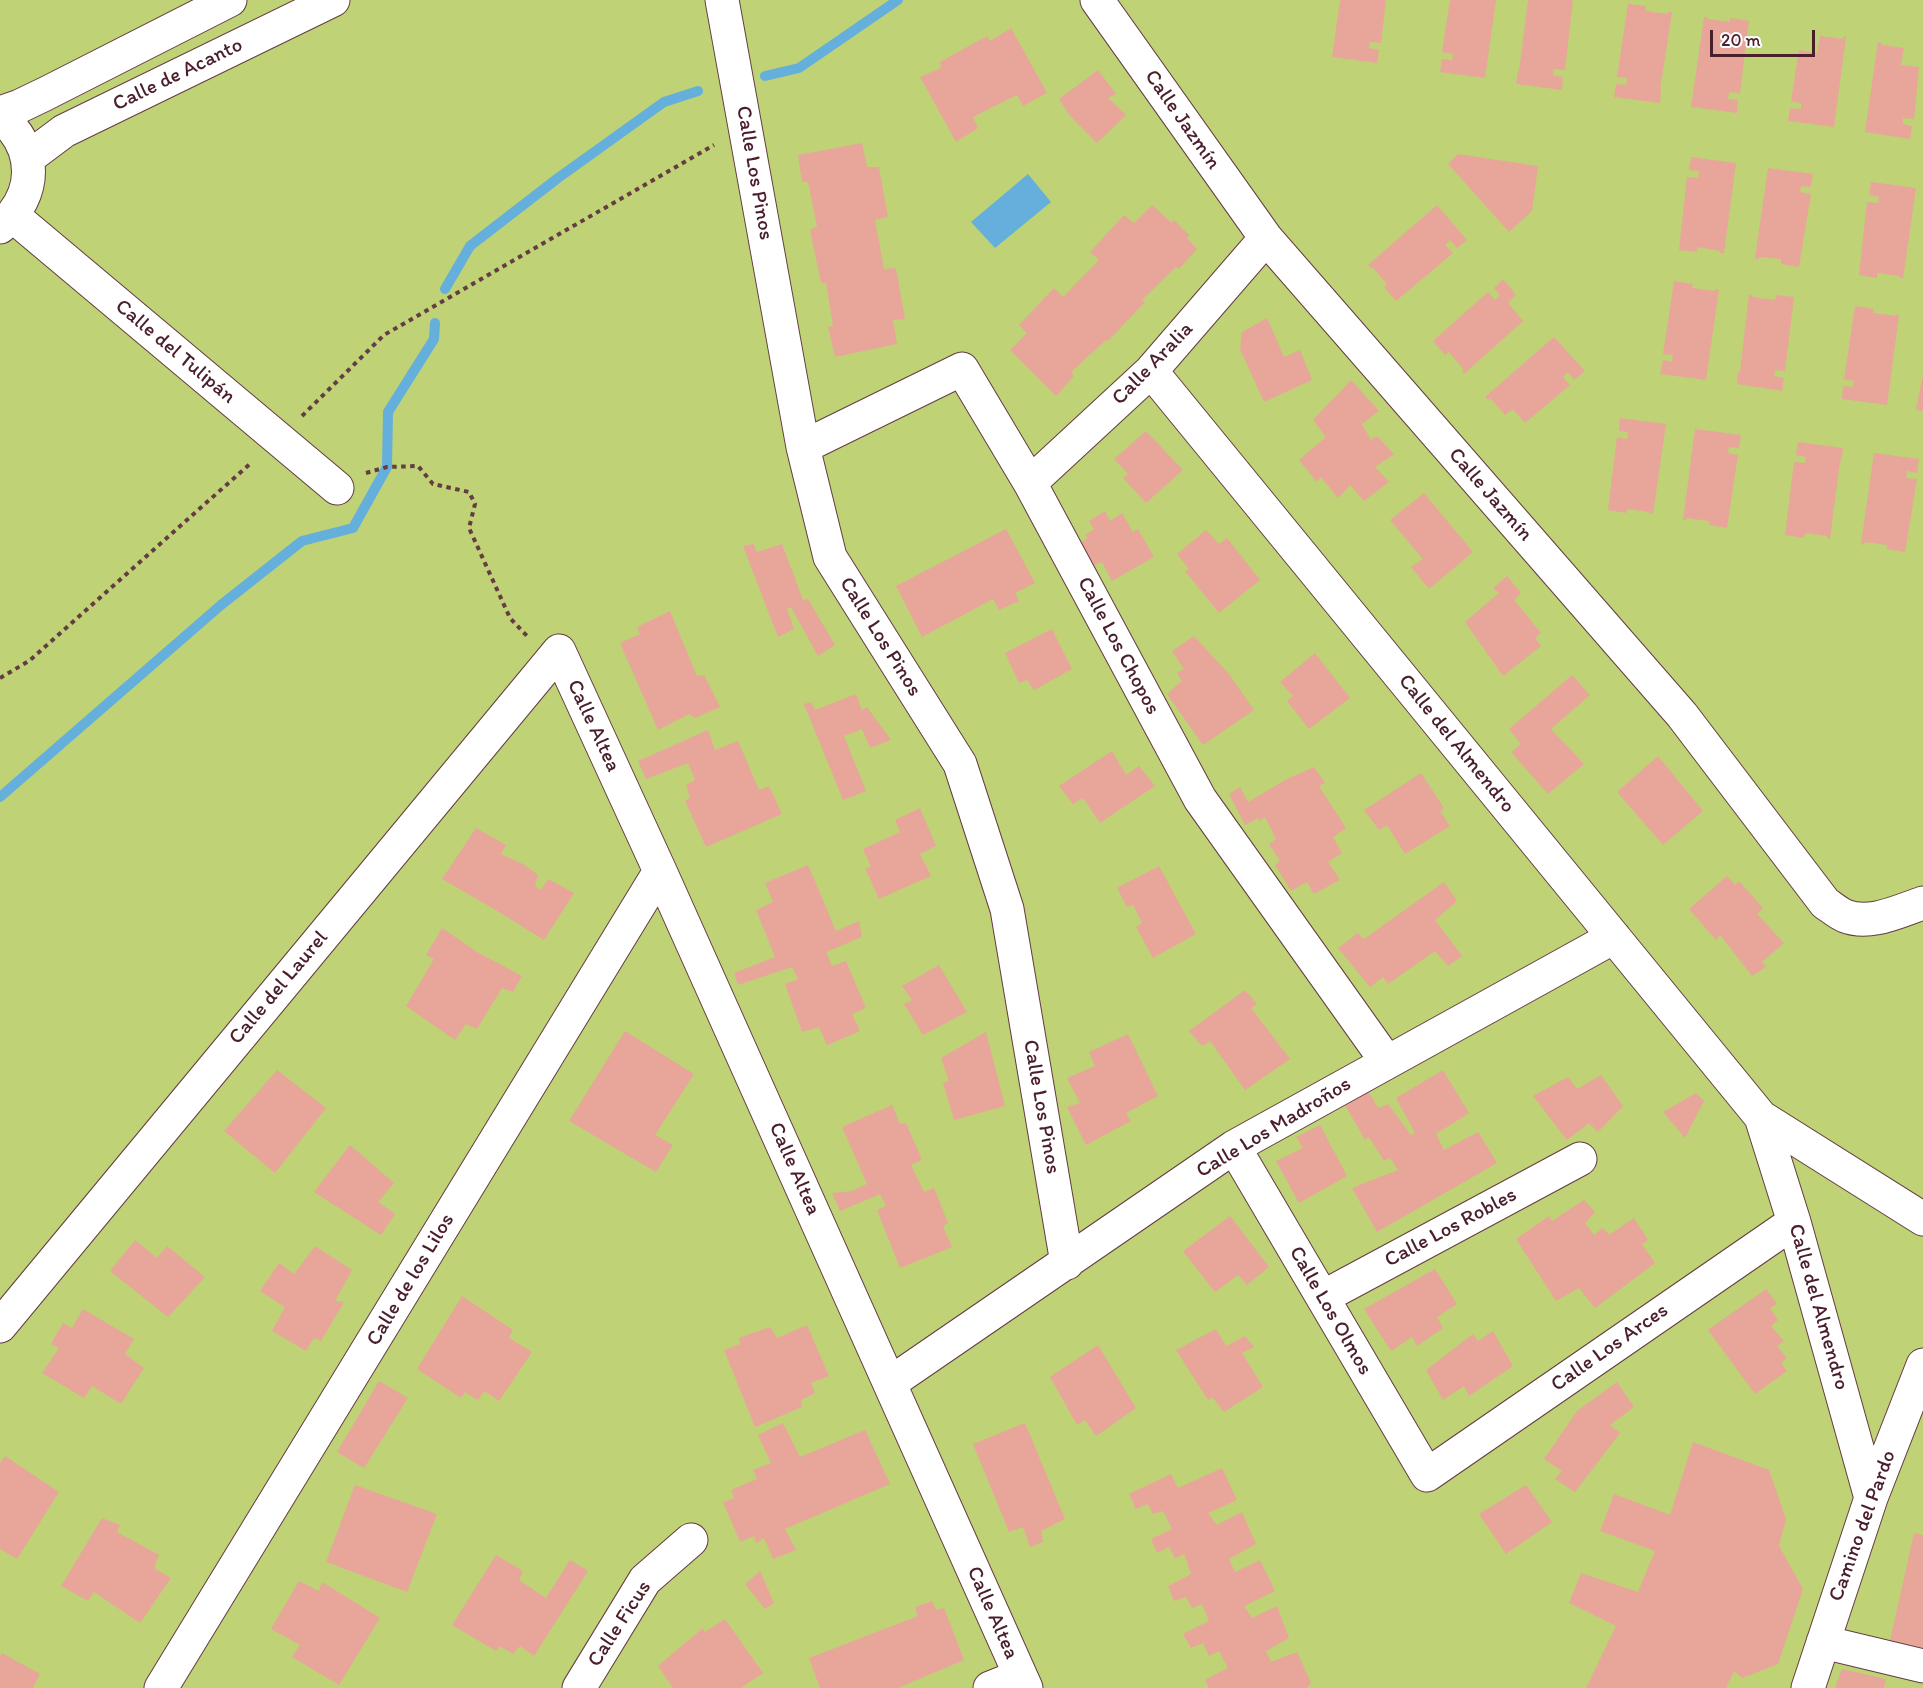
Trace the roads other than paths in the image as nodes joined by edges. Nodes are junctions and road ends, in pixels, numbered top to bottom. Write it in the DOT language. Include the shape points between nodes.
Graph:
graph roads {
  1 [pos="230,0"];
  2 [pos="333,0"];
  3 [pos="722,0"];
  4 [pos="1097,0"];
  5 [pos="0,114"];
  6 [pos="28,158"];
  7 [pos="6,222"];
  8 [pos="1266,238"];
  9 [pos="1151,371"];
  10 [pos="804,447"];
  11 [pos="1030,483"];
  12 [pos="337,488"];
  13 [pos="559,651"];
  14 [pos="660,871"];
  15 [pos="1923,903"];
  16 [pos="1614,937"];
  17 [pos="1387,1062"];
  18 [pos="1761,1117"];
  19 [pos="1234,1147"];
  20 [pos="1580,1159"];
  21 [pos="1923,1219"];
  22 [pos="1794,1222"];
  23 [pos="1068,1263"];
  24 [pos="1323,1297"];
  25 [pos="0,1326"];
  26 [pos="1923,1365"];
  27 [pos="890,1383"];
  28 [pos="1427,1475"];
  29 [pos="1871,1498"];
  30 [pos="691,1540"];
  31 [pos="1823,1641"];
  32 [pos="1923,1666"];
  33 [pos="1023,1682"];
  34 [pos="161,1688"];
  35 [pos="579,1688"];
  36 [pos="990,1688"];
  37 [pos="1808,1688"];
  1 -- 5 [label="street, Calle de Acanto"];
  2 -- 6 [label="street, Calle de Acanto" via="64,131"];
  3 -- 10 [label="street, Calle Los Pinos"];
  4 -- 8 [label="street, Calle Jazmín"];
  5 -- 6 [label="street" via="22,140"];
  6 -- 7 [label="street" via="23,198"];
  7 -- 12 [label="street, Calle del Tulipán"];
  8 -- 9 [label="street, Calle Aralia"];
  8 -- 15 [label="street, Calle Jazmín" via="1682,715 1825,903 1844,916 1864,920"];
  9 -- 11 [label="street, Calle Aralia"];
  9 -- 16 [label="street, Calle del Almendro"];
  10 -- 11 [label="street, Calle Los Chopos" via="962,369"];
  10 -- 23 [label="street, Calle Los Pinos" via="830,557 964,775 1006,909"];
  11 -- 17 [label="street, Calle Los Chopos" via="1200,799"];
  13 -- 14 [label="street, Calle Altea"];
  13 -- 25 [label="street, Calle del Laurel"];
  14 -- 27 [label="street, Calle Altea"];
  14 -- 34 [label="street, Calle de los Lilos"];
  16 -- 17 [label="street, Calle Los Madroños"];
  16 -- 18 [label="street, Calle del Almendro"];
  17 -- 19 [label="street, Calle Los Madroños"];
  18 -- 21 [label="street, Calle del Almendro"];
  18 -- 22 [label="street, Calle del Almendro"];
  19 -- 23 [label="street, Calle Los Madroños"];
  19 -- 24 [label="street, Calle Los Olmos"];
  20 -- 24 [label="street, Calle Los Robles"];
  22 -- 28 [label="street, Calle Los Arces"];
  22 -- 29 [label="street, Calle del Almendro"];
  23 -- 27 [label="street, Calle Los Madroños"];
  24 -- 28 [label="street, Calle Los Olmos"];
  26 -- 29 [label="street, Camino del Pardo"];
  27 -- 33 [label="street, Calle Altea"];
  29 -- 31 [label="street, Camino del Pardo"];
  30 -- 35 [label="street, Calle Ficus" via="645,1580"];
  31 -- 32 [label="street"];
  31 -- 37 [label="street, Camino del Pardo"];
  33 -- 36 [label="street"];
}
